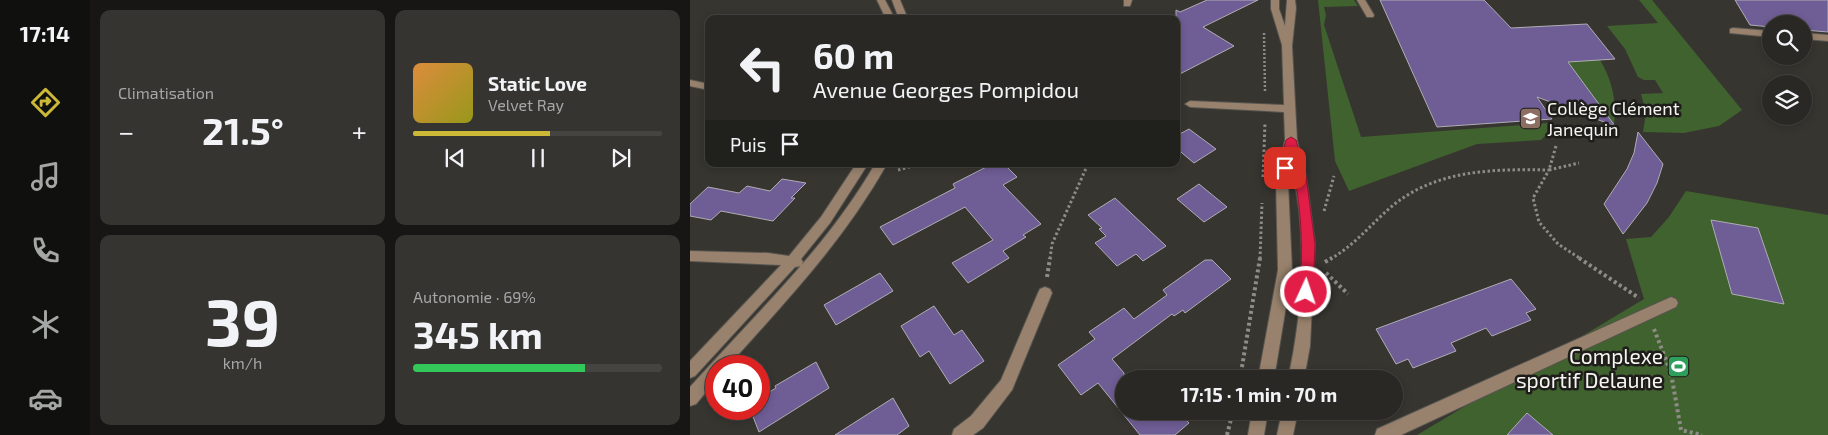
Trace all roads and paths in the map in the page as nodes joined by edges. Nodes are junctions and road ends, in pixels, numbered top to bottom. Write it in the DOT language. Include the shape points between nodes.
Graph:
graph roads {
  1 [pos="881,0"];
  2 [pos="896,0"];
  3 [pos="1275,0"];
  4 [pos="1291,0"];
  5 [pos="1361,0"];
  6 [pos="888,15"];
  7 [pos="902,15"];
  8 [pos="1370,15"];
  9 [pos="1264,30"];
  10 [pos="1733,31"];
  11 [pos="1762,33"];
  12 [pos="1812,37"];
  13 [pos="1828,38"];
  14 [pos="1287,46"];
  15 [pos="691,83"];
  16 [pos="705,86"];
  17 [pos="1190,104"];
  18 [pos="1265,108"];
  19 [pos="1289,109"];
  20 [pos="1291,140"];
  21 [pos="1556,146"];
  22 [pos="1579,163"];
  23 [pos="860,167"];
  24 [pos="879,167"];
  25 [pos="1087,167"];
  26 [pos="1549,170"];
  27 [pos="1263,186"];
  28 [pos="1262,196"];
  29 [pos="690,256"];
  30 [pos="791,261"];
  31 [pos="1326,262"];
  32 [pos="813,264"];
  33 [pos="1045,294"];
  34 [pos="1671,303"];
  35 [pos="1657,310"];
  36 [pos="729,355"];
  37 [pos="1242,370"];
  38 [pos="1268,370"];
  39 [pos="1298,370"];
  40 [pos="690,371"];
  41 [pos="705,382"];
  42 [pos="690,399"];
  43 [pos="1231,420"];
  44 [pos="1258,420"];
  45 [pos="1288,420"];
  46 [pos="960,435"];
  47 [pos="1227,435"];
  48 [pos="1256,435"];
  49 [pos="1285,435"];
  50 [pos="1383,435"];
  51 [pos="1702,435"];
  1 -- 6 [label="street"];
  2 -- 7 [label="street"];
  3 -- 14 [label="street"];
  4 -- 14 [label="street"];
  5 -- 8 [label="street"];
  9 -- 18 [label="path"];
  10 -- 11 [label="street"];
  12 -- 13 [label="street"];
  14 -- 19 [label="street"];
  15 -- 16 [label="street"];
  17 -- 18 [label="street"];
  18 -- 19 [label="street"];
  18 -- 27 [label="path"];
  19 -- 20 [label="street"];
  20 -- 38 [label="street" via="1282,182 1285,270"];
  20 -- 39 [label="street" via="1300,176 1309,244 1303,346"];
  21 -- 26 [label="path"];
  22 -- 26 [label="path"];
  23 -- 30 [label="street" via="848,188"];
  24 -- 32 [label="street" via="864,195"];
  25 -- 33 [label="path" via="1052,244"];
  26 -- 31 [label="path" via="1472,172 1423,186 1391,207 1345,252"];
  26 -- 35 [label="path" via="1534,198 1539,222 1558,244"];
  28 -- 37 [label="path" via="1260,264"];
  29 -- 30 [label="street"];
  30 -- 32 [label="street"];
  30 -- 40 [label="street"];
  32 -- 36 [label="street"];
  33 -- 46 [label="street" via="1008,385 976,422"];
  34 -- 35 [label="street"];
  35 -- 50 [label="street"];
  35 -- 51 [label="path" via="1653,327 1671,373 1681,430"];
  41 -- 42 [label="street"];
  43 -- 47 [label="path"];
  44 -- 48 [label="street"];
  45 -- 49 [label="street"];
}
